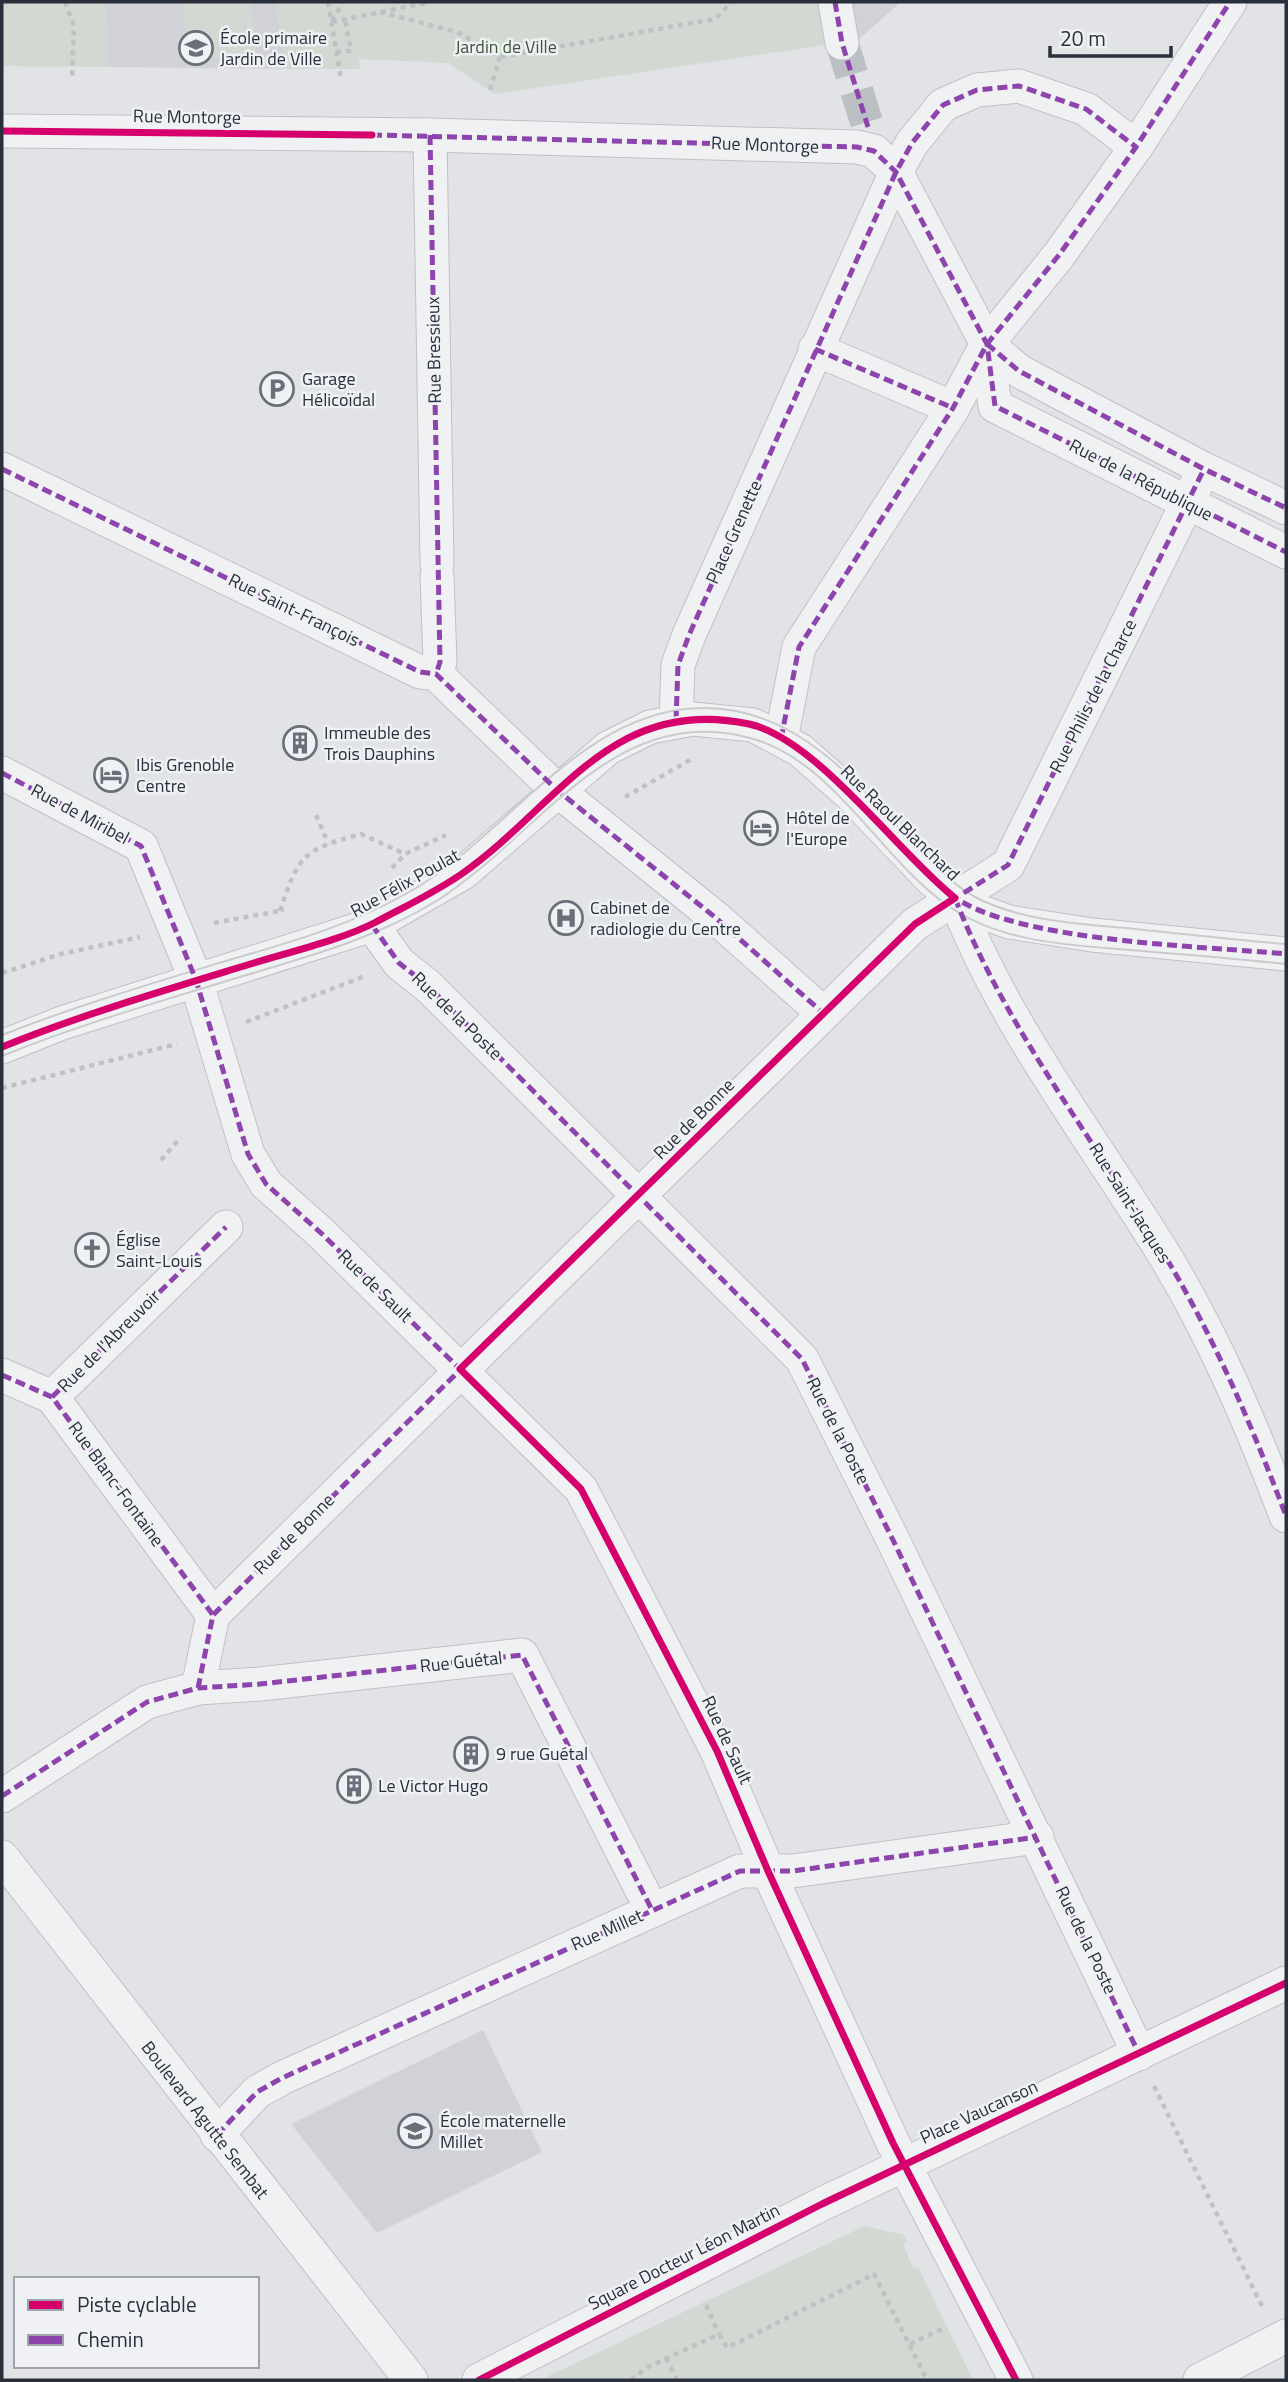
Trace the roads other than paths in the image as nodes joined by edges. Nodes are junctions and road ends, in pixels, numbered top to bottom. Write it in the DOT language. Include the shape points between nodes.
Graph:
graph roads {
  1 [pos="835,2"];
  2 [pos="1230,2"];
  3 [pos="842,43"];
  4 [pos="2,131"];
  5 [pos="430,135"];
  6 [pos="1136,147"];
  7 [pos="897,172"];
  8 [pos="987,344"];
  9 [pos="815,349"];
  10 [pos="953,408"];
  11 [pos="2,469"];
  12 [pos="1204,469"];
  13 [pos="1189,505"];
  14 [pos="1286,508"];
  15 [pos="1286,552"];
  16 [pos="436,674"];
  17 [pos="676,721"];
  18 [pos="767,732"];
  19 [pos="2,773"];
  20 [pos="557,790"];
  21 [pos="956,898"];
  22 [pos="372,925"];
  23 [pos="1286,954"];
  24 [pos="196,980"];
  25 [pos="823,1013"];
  26 [pos="2,1047"];
  27 [pos="639,1196"];
  28 [pos="226,1227"];
  29 [pos="460,1369"];
  30 [pos="2,1375"];
  31 [pos="52,1397"];
  32 [pos="1286,1516"];
  33 [pos="213,1615"];
  34 [pos="198,1688"];
  35 [pos="2,1796"];
  36 [pos="1037,1837"];
  37 [pos="2,1857"];
  38 [pos="768,1871"];
  39 [pos="652,1910"];
  40 [pos="1286,1983"];
  41 [pos="1145,2066"];
  42 [pos="216,2135"];
  43 [pos="904,2165"];
  44 [pos="1276,2327"];
  45 [pos="411,2380"];
  46 [pos="479,2380"];
  47 [pos="1016,2380"];
  48 [pos="1200,2380"];
  1 -- 3 [label="street"];
  2 -- 6 [label="street"];
  4 -- 5 [label="street, Rue Montorge"];
  5 -- 7 [label="street, Rue Montorge" via="857,147 874,151"];
  5 -- 16 [label="street, Rue Bressieux" via="440,662"];
  6 -- 7 [label="street, Place Grenette" via="1086,109 1019,86 977,90 943,105 912,143"];
  6 -- 8 [label="street" via="1059,255"];
  7 -- 8 [label="street"];
  7 -- 9 [label="street, Place Grenette"];
  8 -- 10 [label="street"];
  8 -- 12 [label="street" via="1019,372"];
  8 -- 13 [label="street, Rue de la République" via="995,407"];
  9 -- 10 [label="street"];
  9 -- 17 [label="street, Place Grenette" via="689,635 678,666"];
  10 -- 18 [label="street" via="799,647"];
  11 -- 16 [label="street, Rue Saint-François" via="420,672"];
  12 -- 13 [label="street, Rue Philis de la Charce"];
  12 -- 14 [label="street"];
  13 -- 15 [label="street, Rue de la République"];
  13 -- 21 [label="street, Rue Philis de la Charce" via="1008,865"];
  16 -- 20 [label="street, Rue Saint-François"];
  17 -- 18 [label="street, Rue Félix Poulat" via="718,719"];
  17 -- 20 [label="street, Rue Félix Poulat" via="650,727 608,748"];
  18 -- 21 [label="street, Rue Raoul Blanchard" via="800,750"];
  19 -- 24 [label="street, Rue de Miribel" via="141,846"];
  20 -- 22 [label="street, Rue Félix Poulat" via="463,873"];
  20 -- 25 [label="street, Rue Saint-François" via="716,918"];
  21 -- 23 [label="street, Rue Raoul Blanchard" via="1009,922 1091,935"];
  21 -- 25 [label="street, Rue de Bonne" via="915,924"];
  21 -- 32 [label="street, Rue Saint-Jacques" via="1004,1003 1166,1259 1236,1387"];
  22 -- 24 [label="street, Rue Félix Poulat"];
  22 -- 27 [label="street, Rue de la Poste" via="399,963 428,986"];
  24 -- 26 [label="street, Rue Félix Poulat"];
  24 -- 29 [label="street, Rue de Sault" via="248,1154 266,1184"];
  25 -- 27 [label="street, Rue de Bonne"];
  27 -- 29 [label="street, Rue de Bonne"];
  27 -- 36 [label="street, Rue de la Poste" via="802,1359"];
  28 -- 31 [label="street, Rue de l'Abreuvoir"];
  29 -- 33 [label="street, Rue de Bonne"];
  29 -- 38 [label="street, Rue de Sault" via="580,1489 717,1751"];
  30 -- 31 [label="street, Rue Blanc-Fontaine"];
  31 -- 33 [label="street, Rue Blanc-Fontaine"];
  33 -- 34 [label="street"];
  34 -- 35 [label="street" via="147,1702"];
  34 -- 39 [label="street, Rue Guétal" via="523,1655"];
  36 -- 38 [label="street, Rue Millet"];
  36 -- 41 [label="street, Rue de la Poste"];
  37 -- 42 [label="street, Boulevard Agutte Sembat"];
  38 -- 39 [label="street, Rue Millet" via="740,1871"];
  38 -- 43 [label="street, Rue de Sault"];
  39 -- 42 [label="street, Rue Millet" via="282,2078 257,2092"];
  40 -- 41 [label="street, Place Vaucanson"];
  41 -- 43 [label="street, Place Vaucanson"];
  42 -- 45 [label="street, Boulevard Agutte Sembat"];
  43 -- 46 [label="street, Square Docteur Léon Martin"];
  43 -- 47 [label="street"];
  44 -- 48 [label="street"];
}
